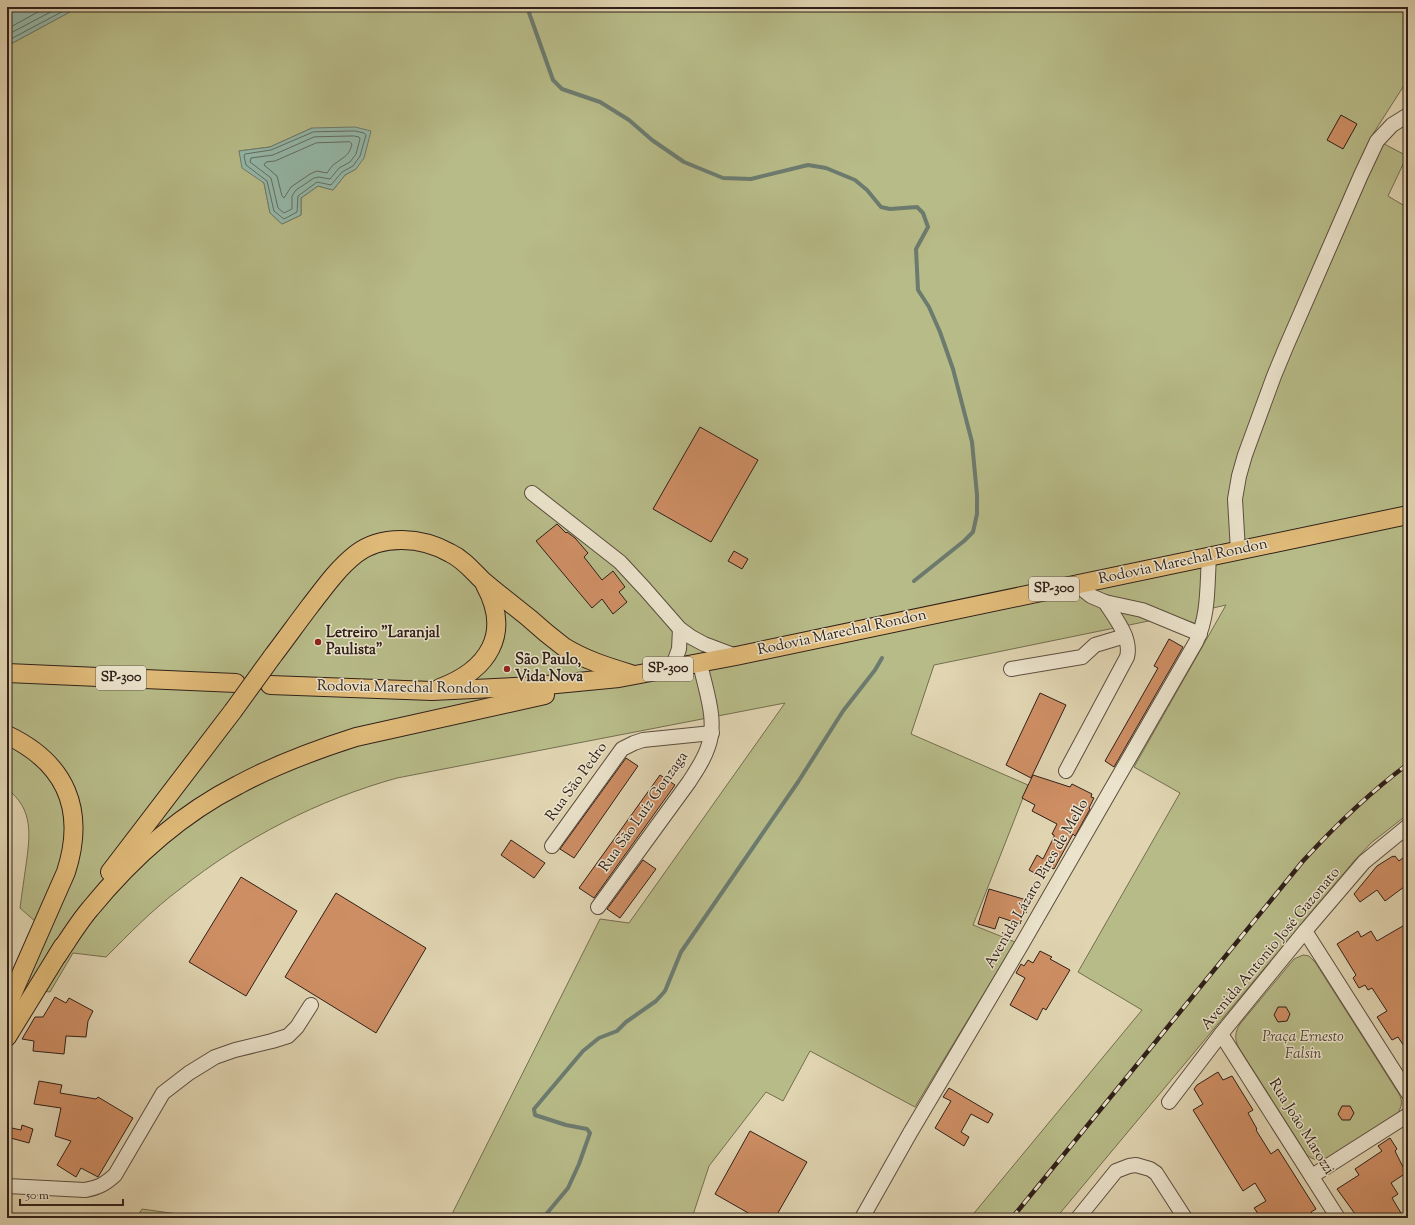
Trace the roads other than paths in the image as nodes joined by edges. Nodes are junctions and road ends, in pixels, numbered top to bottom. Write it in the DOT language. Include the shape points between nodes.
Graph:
graph roads {
  1 [pos="1408,115"];
  2 [pos="532,493"];
  3 [pos="1408,515"];
  4 [pos="1238,551"];
  5 [pos="1209,557"];
  6 [pos="482,579"];
  7 [pos="1076,584"];
  8 [pos="1105,602"];
  9 [pos="680,629"];
  10 [pos="1200,634"];
  11 [pos="1125,636"];
  12 [pos="736,656"];
  13 [pos="700,662"];
  14 [pos="672,668"];
  15 [pos="1011,669"];
  16 [pos="7,673"];
  17 [pos="637,675"];
  18 [pos="619,678"];
  19 [pos="236,683"];
  20 [pos="270,685"];
  21 [pos="432,691"];
  22 [pos="712,733"];
  23 [pos="7,735"];
  24 [pos="1066,771"];
  25 [pos="1406,831"];
  26 [pos="552,846"];
  27 [pos="598,907"];
  28 [pos="1305,931"];
  29 [pos="57,956"];
  30 [pos="311,1005"];
  31 [pos="7,1006"];
  32 [pos="1222,1034"];
  33 [pos="7,1037"];
  34 [pos="1408,1093"];
  35 [pos="1169,1102"];
  36 [pos="1408,1115"];
  37 [pos="1312,1176"];
  38 [pos="7,1186"];
  39 [pos="862,1218"];
  40 [pos="1078,1218"];
  41 [pos="1185,1218"];
  42 [pos="1338,1218"];
  1 -- 4 [label="street" via="1392,125 1377,141 1274,376 1239,476 1235,499"];
  2 -- 9 [label="street" via="620,562"];
  3 -- 4 [label="main road, Rodovia Marechal Rondon / SP-300"];
  4 -- 5 [label="main road, Rodovia Marechal Rondon / SP-300"];
  5 -- 7 [label="main road, Rodovia Marechal Rondon / SP-300"];
  5 -- 10 [label="street, Avenida Lázaro Pires de Mello" via="1206,602"];
  6 -- 17 [label="main road" via="563,646 586,659"];
  6 -- 21 [label="main road" via="491,595 496,612 495,639 479,664 452,683"];
  6 -- 29 [label="main road, bridge" via="451,553 431,544 406,540 369,546 345,563 112,869"];
  7 -- 8 [label="street" via="1091,596"];
  7 -- 12 [label="main road, Rodovia Marechal Rondon / SP-300"];
  8 -- 10 [label="street" via="1142,610"];
  8 -- 11 [label="street"];
  9 -- 12 [label="street" via="704,644"];
  9 -- 14 [label="street" via="679,649"];
  10 -- 39 [label="street, Avenida Lázaro Pires de Mello"];
  11 -- 15 [label="street" via="1095,645 1082,658"];
  11 -- 24 [label="street" via="1129,650 1127,657"];
  12 -- 13 [label="main road, Rodovia Marechal Rondon / SP-300"];
  13 -- 14 [label="main road, Rodovia Marechal Rondon / SP-300"];
  13 -- 22 [label="street, Rua São Luiz Gonzaga"];
  14 -- 17 [label="main road, Rodovia Marechal Rondon / SP-300"];
  16 -- 19 [label="main road, SP-300"];
  17 -- 18 [label="main road, Rodovia Marechal Rondon / SP-300"];
  18 -- 21 [label="main road, Rodovia Marechal Rondon / SP-300" via="536,686"];
  18 -- 29 [label="main road" via="356,737 299,757 236,785 174,826 144,851 89,910"];
  20 -- 21 [label="main road, Rodovia Marechal Rondon / SP-300"];
  22 -- 26 [label="street, Rua São Pedro" via="643,740 622,749"];
  22 -- 27 [label="street, Rua São Luiz Gonzaga" via="699,767"];
  23 -- 31 [label="main road" via="21,741 41,756 56,772 71,805 74,830 66,872"];
  25 -- 28 [label="street, Avenida Antonio José Gazonato" via="1364,862"];
  28 -- 32 [label="street, Avenida Antonio José Gazonato"];
  28 -- 34 [label="street"];
  29 -- 33 [label="main road"];
  30 -- 38 [label="street" via="288,1036 215,1057 164,1093 115,1175 105,1184 96,1189 84,1190"];
  32 -- 35 [label="street, Avenida Antonio José Gazonato"];
  32 -- 37 [label="street, Rua João Marozzi"];
  36 -- 37 [label="street"];
  37 -- 42 [label="street, Rua João Marozzi"];
  40 -- 41 [label="street" via="1116,1171 1136,1165 1156,1173"];
}
